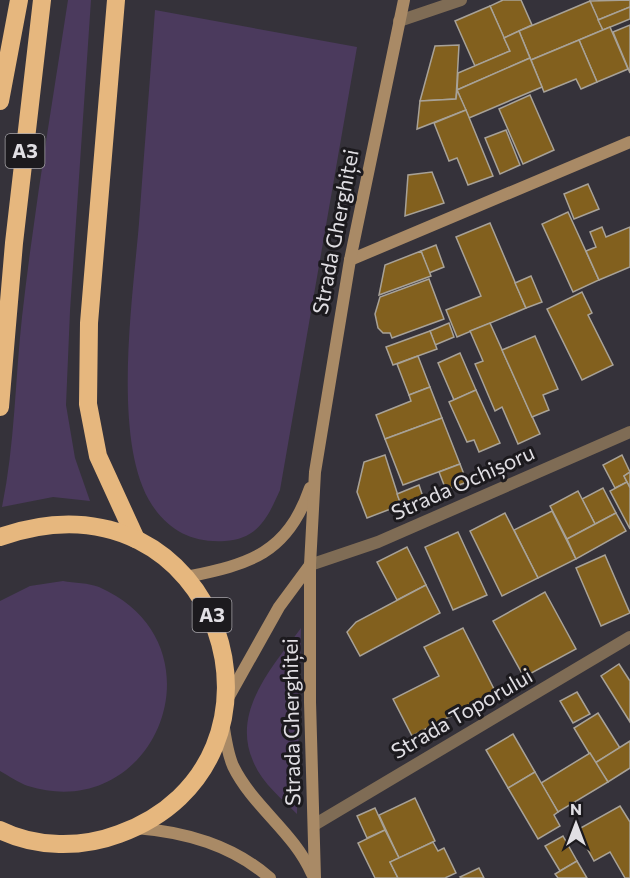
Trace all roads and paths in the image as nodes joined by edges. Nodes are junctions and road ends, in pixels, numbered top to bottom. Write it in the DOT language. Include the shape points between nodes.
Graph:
graph roads {
  1 [pos="19,0"];
  2 [pos="42,0"];
  3 [pos="116,0"];
  4 [pos="404,0"];
  5 [pos="461,0"];
  6 [pos="399,21"];
  7 [pos="0,101"];
  8 [pos="630,142"];
  9 [pos="350,260"];
  10 [pos="0,407"];
  11 [pos="630,432"];
  12 [pos="315,472"];
  13 [pos="0,537"];
  14 [pos="136,539"];
  15 [pos="310,565"];
  16 [pos="186,577"];
  17 [pos="630,636"];
  18 [pos="224,710"];
  19 [pos="314,825"];
  20 [pos="136,828"];
  21 [pos="0,830"];
  22 [pos="270,878"];
  23 [pos="314,878"];
  1 -- 7 [label="highway"];
  2 -- 10 [label="highway, A3"];
  3 -- 14 [label="highway" via="89,323 88,404 98,456"];
  4 -- 6 [label="street, Strada Gherghiței"];
  5 -- 6 [label="street"];
  6 -- 9 [label="street, Strada Gherghiței"];
  8 -- 9 [label="street"];
  9 -- 12 [label="street, Strada Gherghiței"];
  11 -- 15 [label="street, Strada Ochișoru" via="378,542"];
  12 -- 15 [label="street, Strada Gherghiței"];
  12 -- 16 [label="street, Strada Gherghiței" via="299,515 278,544 254,560"];
  13 -- 14 [label="highway, A3" via="30,527 66,523 102,527"];
  14 -- 16 [label="highway, A3"];
  15 -- 18 [label="street, Strada Gherghiței" via="279,606"];
  15 -- 19 [label="street, Strada Gherghiței"];
  16 -- 18 [label="highway, A3" via="219,633 226,678"];
  17 -- 19 [label="street, Strada Toporului"];
  18 -- 20 [label="highway, A3" via="211,753 192,783 167,809"];
  18 -- 23 [label="street, Strada Gherghiței" via="233,765 298,846"];
  19 -- 23 [label="street, Strada Gherghiței"];
  20 -- 21 [label="highway, A3" via="105,839 72,844 38,842"];
  20 -- 22 [label="street" via="182,834 217,845"];
}
